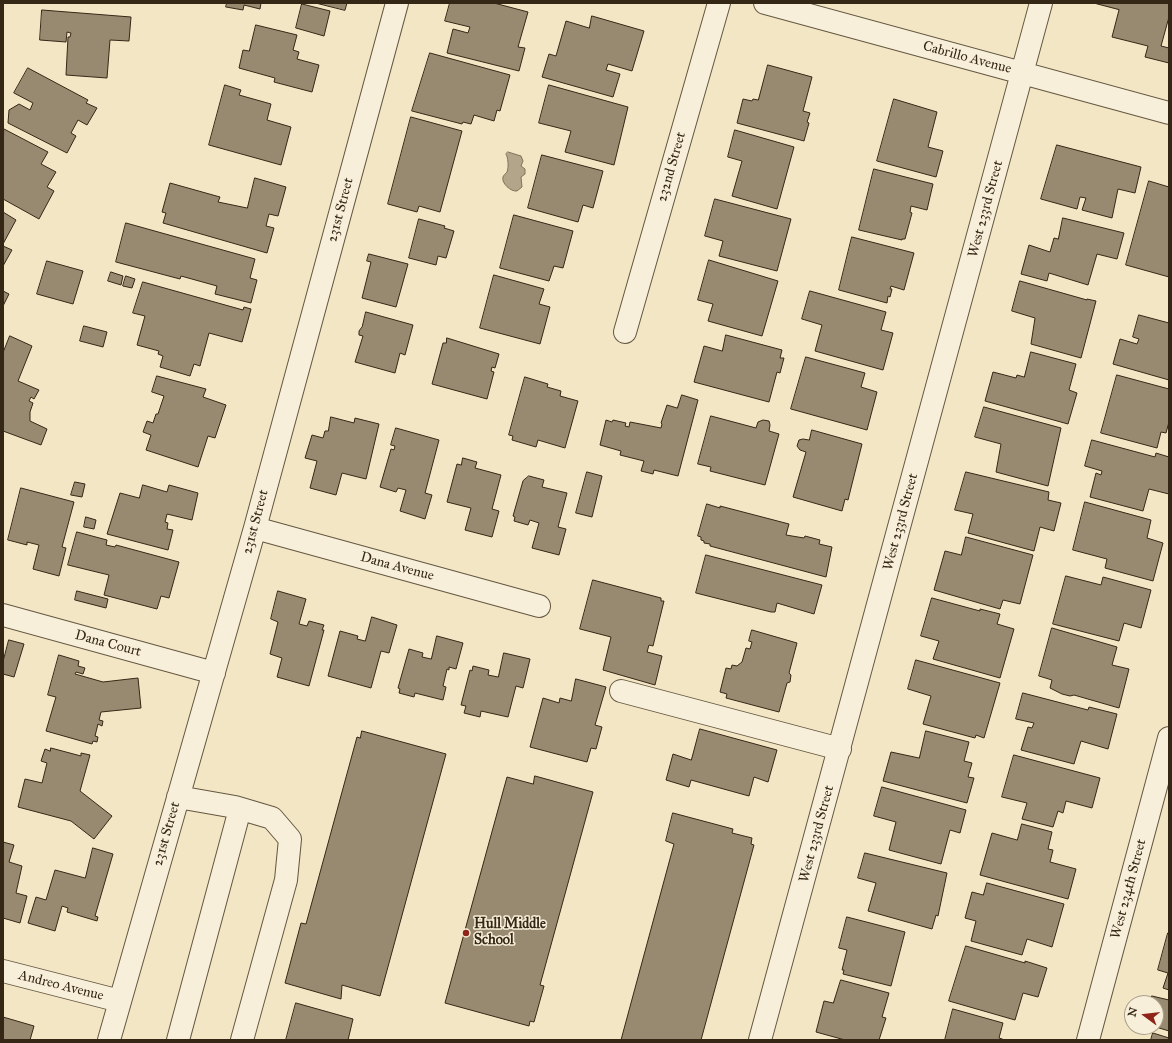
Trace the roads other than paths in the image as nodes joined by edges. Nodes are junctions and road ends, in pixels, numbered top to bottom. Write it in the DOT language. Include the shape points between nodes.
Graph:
graph roads {
  1 [pos="397,3"];
  2 [pos="719,3"];
  3 [pos="765,3"];
  4 [pos="1041,3"];
  5 [pos="1022,73"];
  6 [pos="1169,114"];
  7 [pos="625,332"];
  8 [pos="255,528"];
  9 [pos="539,606"];
  10 [pos="3,615"];
  11 [pos="214,673"];
  12 [pos="621,691"];
  13 [pos="1169,738"];
  14 [pos="840,750"];
  15 [pos="178,797"];
  16 [pos="240,809"];
  17 [pos="3,971"];
  18 [pos="120,1001"];
  19 [pos="109,1040"];
  20 [pos="178,1040"];
  21 [pos="242,1040"];
  22 [pos="760,1040"];
  23 [pos="1088,1040"];
  1 -- 8 [label="street, 231st Street"];
  2 -- 7 [label="street, 232nd Street"];
  3 -- 5 [label="street, Cabrillo Avenue"];
  4 -- 5 [label="street, West 233rd Street"];
  5 -- 6 [label="street, Cabrillo Avenue"];
  5 -- 14 [label="street, West 233rd Street"];
  8 -- 9 [label="street, Dana Avenue"];
  8 -- 11 [label="street, 231st Street"];
  10 -- 11 [label="street, Dana Court"];
  11 -- 15 [label="street, 231st Street"];
  12 -- 14 [label="street"];
  13 -- 23 [label="street, West 234th Street"];
  14 -- 22 [label="street, West 233rd Street"];
  15 -- 16 [label="street"];
  15 -- 18 [label="street, 231st Street"];
  16 -- 20 [label="street"];
  16 -- 21 [label="street" via="272,818 290,839 286,880"];
  17 -- 18 [label="street, Andreo Avenue"];
  18 -- 19 [label="street, 231st Street"];
}
